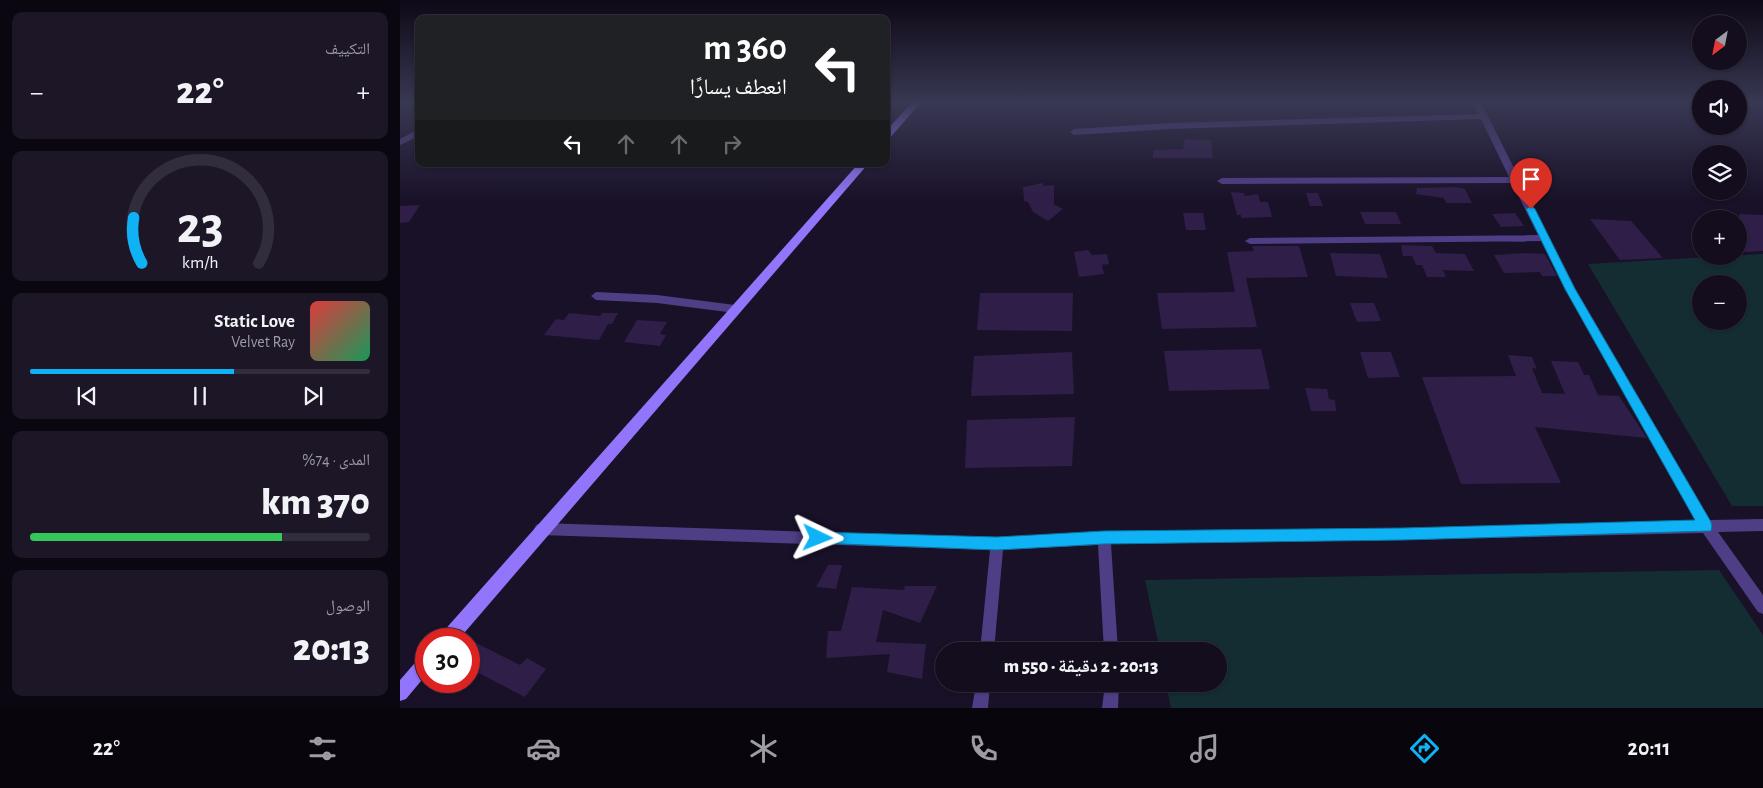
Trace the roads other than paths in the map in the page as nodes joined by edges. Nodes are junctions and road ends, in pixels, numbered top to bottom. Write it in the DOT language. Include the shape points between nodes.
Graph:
graph roads {
  1 [pos="415,134"];
  2 [pos="1493,134"];
  3 [pos="400,142"];
  4 [pos="860,167"];
  5 [pos="1516,180"];
  6 [pos="1222,181"];
  7 [pos="1545,238"];
  8 [pos="1250,241"];
  9 [pos="596,296"];
  10 [pos="735,309"];
  11 [pos="1763,525"];
  12 [pos="1706,526"];
  13 [pos="541,529"];
  14 [pos="1104,538"];
  15 [pos="997,544"];
  16 [pos="1763,607"];
  17 [pos="457,628"];
  18 [pos="988,642"];
  19 [pos="1110,642"];
  20 [pos="415,676"];
  21 [pos="982,692"];
  22 [pos="1111,692"];
  23 [pos="400,693"];
  24 [pos="980,708"];
  25 [pos="1110,708"];
  1 -- 3 [label="street"];
  2 -- 5 [label="street"];
  4 -- 10 [label="street"];
  5 -- 6 [label="street"];
  5 -- 7 [label="street"];
  7 -- 8 [label="street"];
  7 -- 12 [label="street" via="1570,289"];
  9 -- 10 [label="street" via="657,299"];
  10 -- 13 [label="street"];
  11 -- 12 [label="street"];
  12 -- 14 [label="street"];
  12 -- 16 [label="street"];
  13 -- 15 [label="street"];
  13 -- 17 [label="street"];
  14 -- 15 [label="street"];
  14 -- 19 [label="street"];
  15 -- 18 [label="street"];
  20 -- 23 [label="street"];
  21 -- 24 [label="street"];
  22 -- 25 [label="street"];
}
